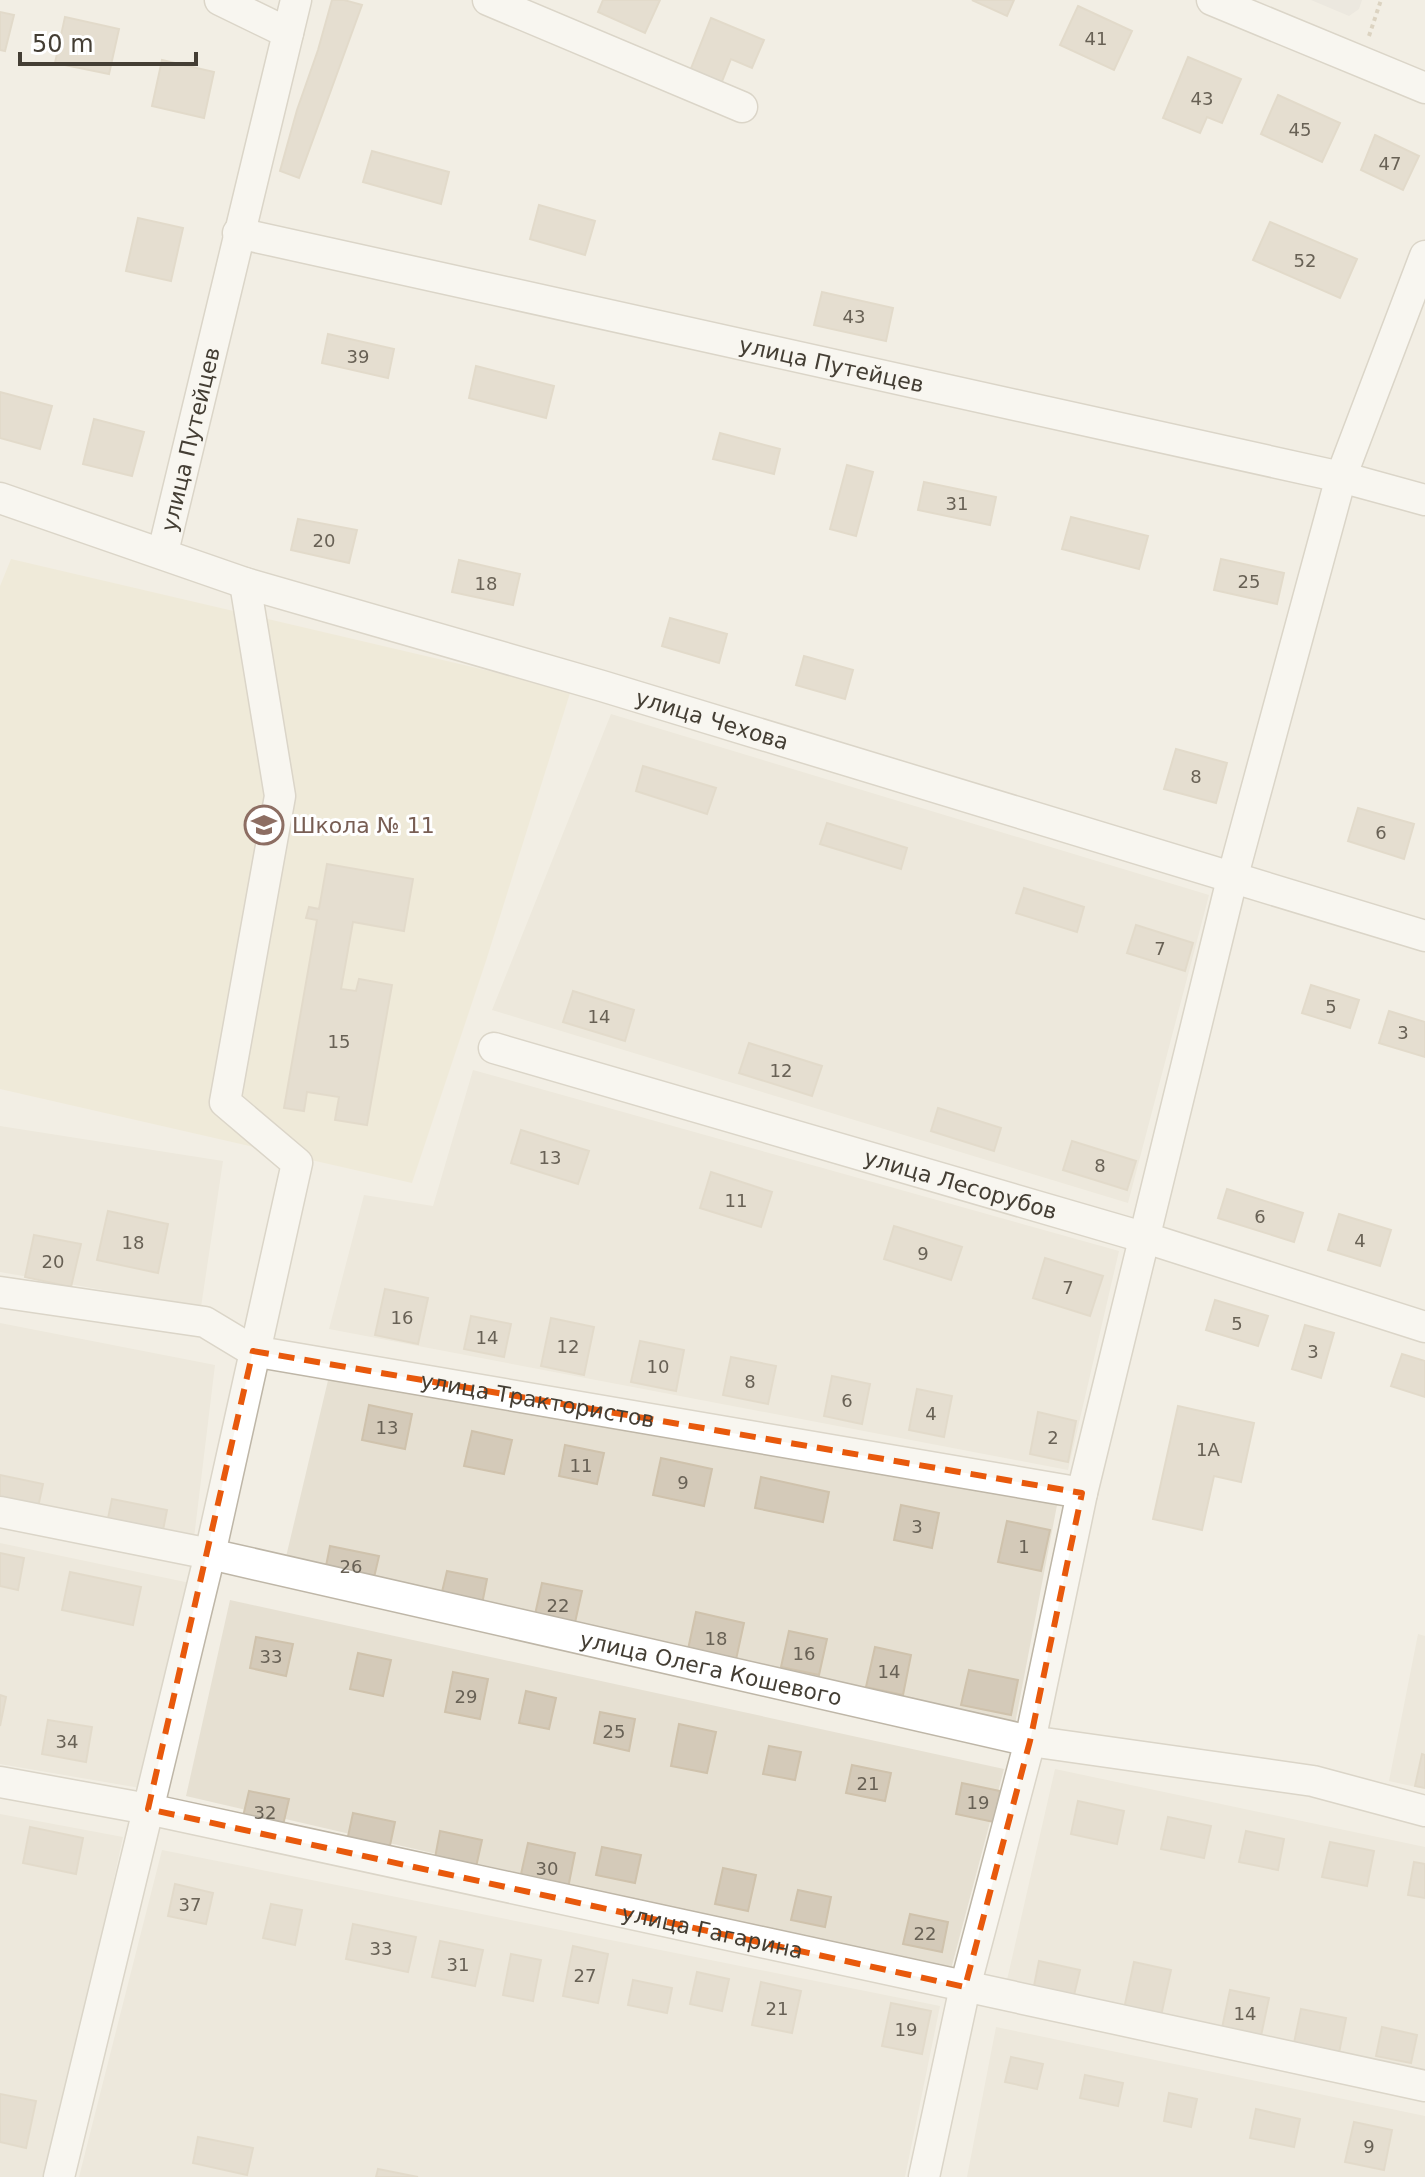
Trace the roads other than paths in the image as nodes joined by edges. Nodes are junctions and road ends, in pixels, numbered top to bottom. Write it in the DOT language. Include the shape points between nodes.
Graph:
graph roads {
  1 [pos="220,0"];
  2 [pos="296,0"];
  3 [pos="488,0"];
  4 [pos="1212,0"];
  5 [pos="288,33"];
  6 [pos="1425,88"];
  7 [pos="742,107"];
  8 [pos="238,233"];
  9 [pos="1425,256"];
  10 [pos="1341,477"];
  11 [pos="0,498"];
  12 [pos="1425,500"];
  13 [pos="163,552"];
  14 [pos="245,583"];
  15 [pos="1232,879"];
  16 [pos="1425,936"];
  17 [pos="494,1048"];
  18 [pos="1146,1238"];
  19 [pos="0,1292"];
  20 [pos="1425,1327"];
  21 [pos="253,1351"];
  22 [pos="1082,1493"];
  23 [pos="0,1512"];
  24 [pos="210,1554"];
  25 [pos="1030,1741"];
  26 [pos="0,1782"];
  27 [pos="148,1809"];
  28 [pos="1425,1811"];
  29 [pos="965,1987"];
  30 [pos="1425,2086"];
  31 [pos="59,2177"];
  32 [pos="924,2177"];
  1 -- 5 [label="street"];
  2 -- 5 [label="street, улица Путейцев"];
  3 -- 7 [label="street"];
  4 -- 6 [label="street"];
  5 -- 8 [label="street, улица Путейцев"];
  8 -- 10 [label="street, улица Путейцев"];
  8 -- 13 [label="street, улица Путейцев"];
  9 -- 10 [label="street"];
  10 -- 12 [label="street, улица Путейцев"];
  10 -- 15 [label="street"];
  11 -- 13 [label="street, улица Чехова"];
  13 -- 14 [label="street, улица Чехова"];
  14 -- 15 [label="street, улица Чехова"];
  14 -- 21 [label="street" via="280,796 225,1102 297,1163"];
  15 -- 16 [label="street, улица Чехова"];
  15 -- 18 [label="street"];
  17 -- 18 [label="street, улица Лесорубов"];
  18 -- 20 [label="street, улица Лесорубов"];
  18 -- 22 [label="street"];
  19 -- 21 [label="street, улица Трактористов" via="205,1322"];
  21 -- 22 [label="street, улица Трактористов"];
  21 -- 24 [label="street"];
  22 -- 25 [label="street"];
  23 -- 24 [label="street, улица Олега Кошевого"];
  24 -- 25 [label="street, улица Олега Кошевого"];
  24 -- 27 [label="street"];
  25 -- 28 [label="street, улица Олега Кошевого" via="1313,1781"];
  25 -- 29 [label="street"];
  26 -- 27 [label="street, улица Гагарина"];
  27 -- 29 [label="street, улица Гагарина"];
  27 -- 31 [label="street"];
  29 -- 30 [label="street, улица Гагарина"];
  29 -- 32 [label="street"];
}
